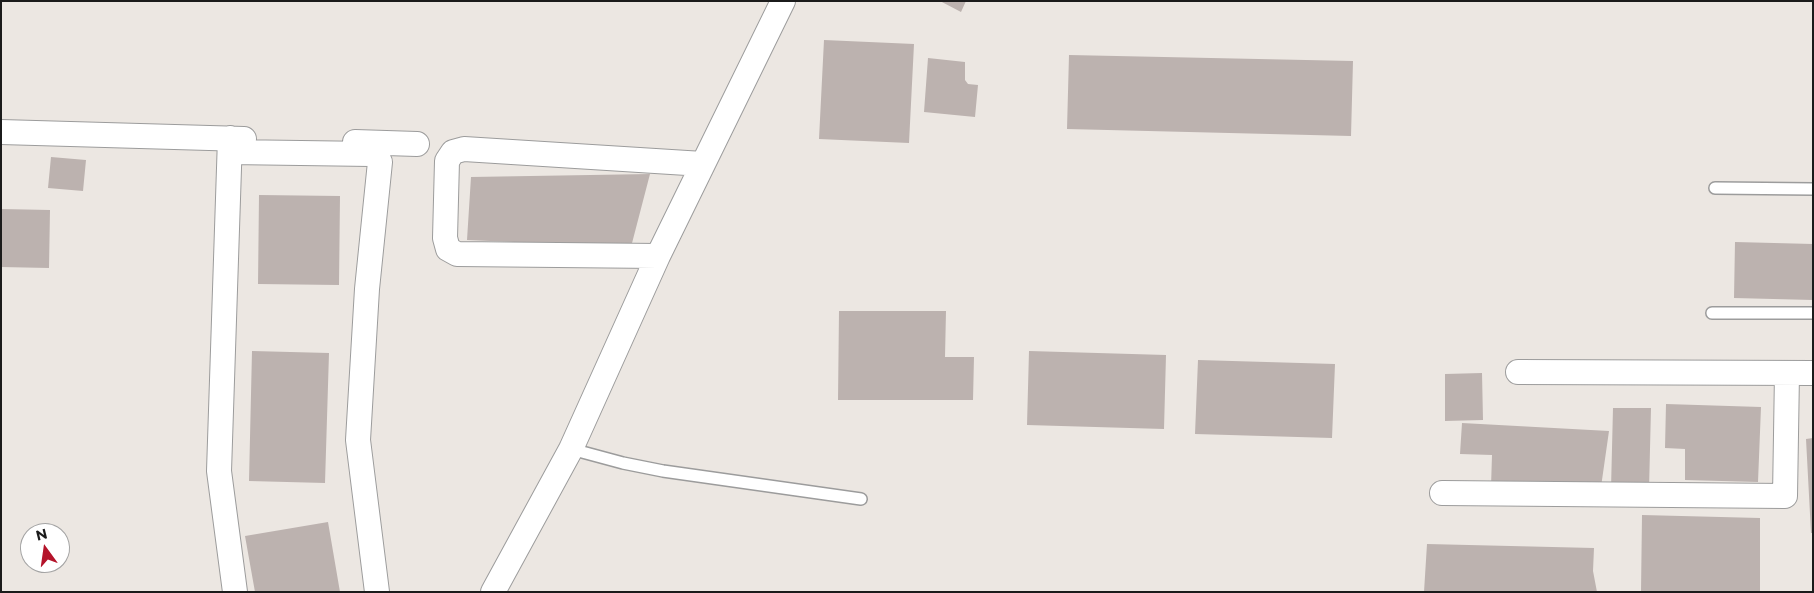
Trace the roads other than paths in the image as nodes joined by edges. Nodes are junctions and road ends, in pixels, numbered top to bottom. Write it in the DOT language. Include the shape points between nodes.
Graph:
graph roads {
  1 [pos="783,1"];
  2 [pos="1,132"];
  3 [pos="417,144"];
  4 [pos="230,145"];
  5 [pos="703,164"];
  6 [pos="1715,188"];
  7 [pos="1813,189"];
  8 [pos="658,256"];
  9 [pos="1712,313"];
  10 [pos="1813,313"];
  11 [pos="1518,372"];
  12 [pos="1788,373"];
  13 [pos="1813,373"];
  14 [pos="571,449"];
  15 [pos="1442,493"];
  16 [pos="861,499"];
  17 [pos="235,592"];
  18 [pos="377,592"];
  19 [pos="493,592"];
  1 -- 5 [label="street"];
  2 -- 4 [label="street"];
  3 -- 4 [label="street"];
  4 -- 17 [label="street" via="219,471"];
  4 -- 18 [label="street" via="371,154 380,162 367,289 358,440"];
  5 -- 8 [label="street"];
  5 -- 8 [label="street" via="464,149 453,152 446,161 445,238 448,249 457,254"];
  6 -- 7 [label="lane"];
  8 -- 14 [label="street"];
  9 -- 10 [label="lane"];
  11 -- 12 [label="street"];
  12 -- 13 [label="street"];
  12 -- 15 [label="street" via="1785,496"];
  14 -- 16 [label="lane" via="663,471"];
  14 -- 19 [label="street"];
}
